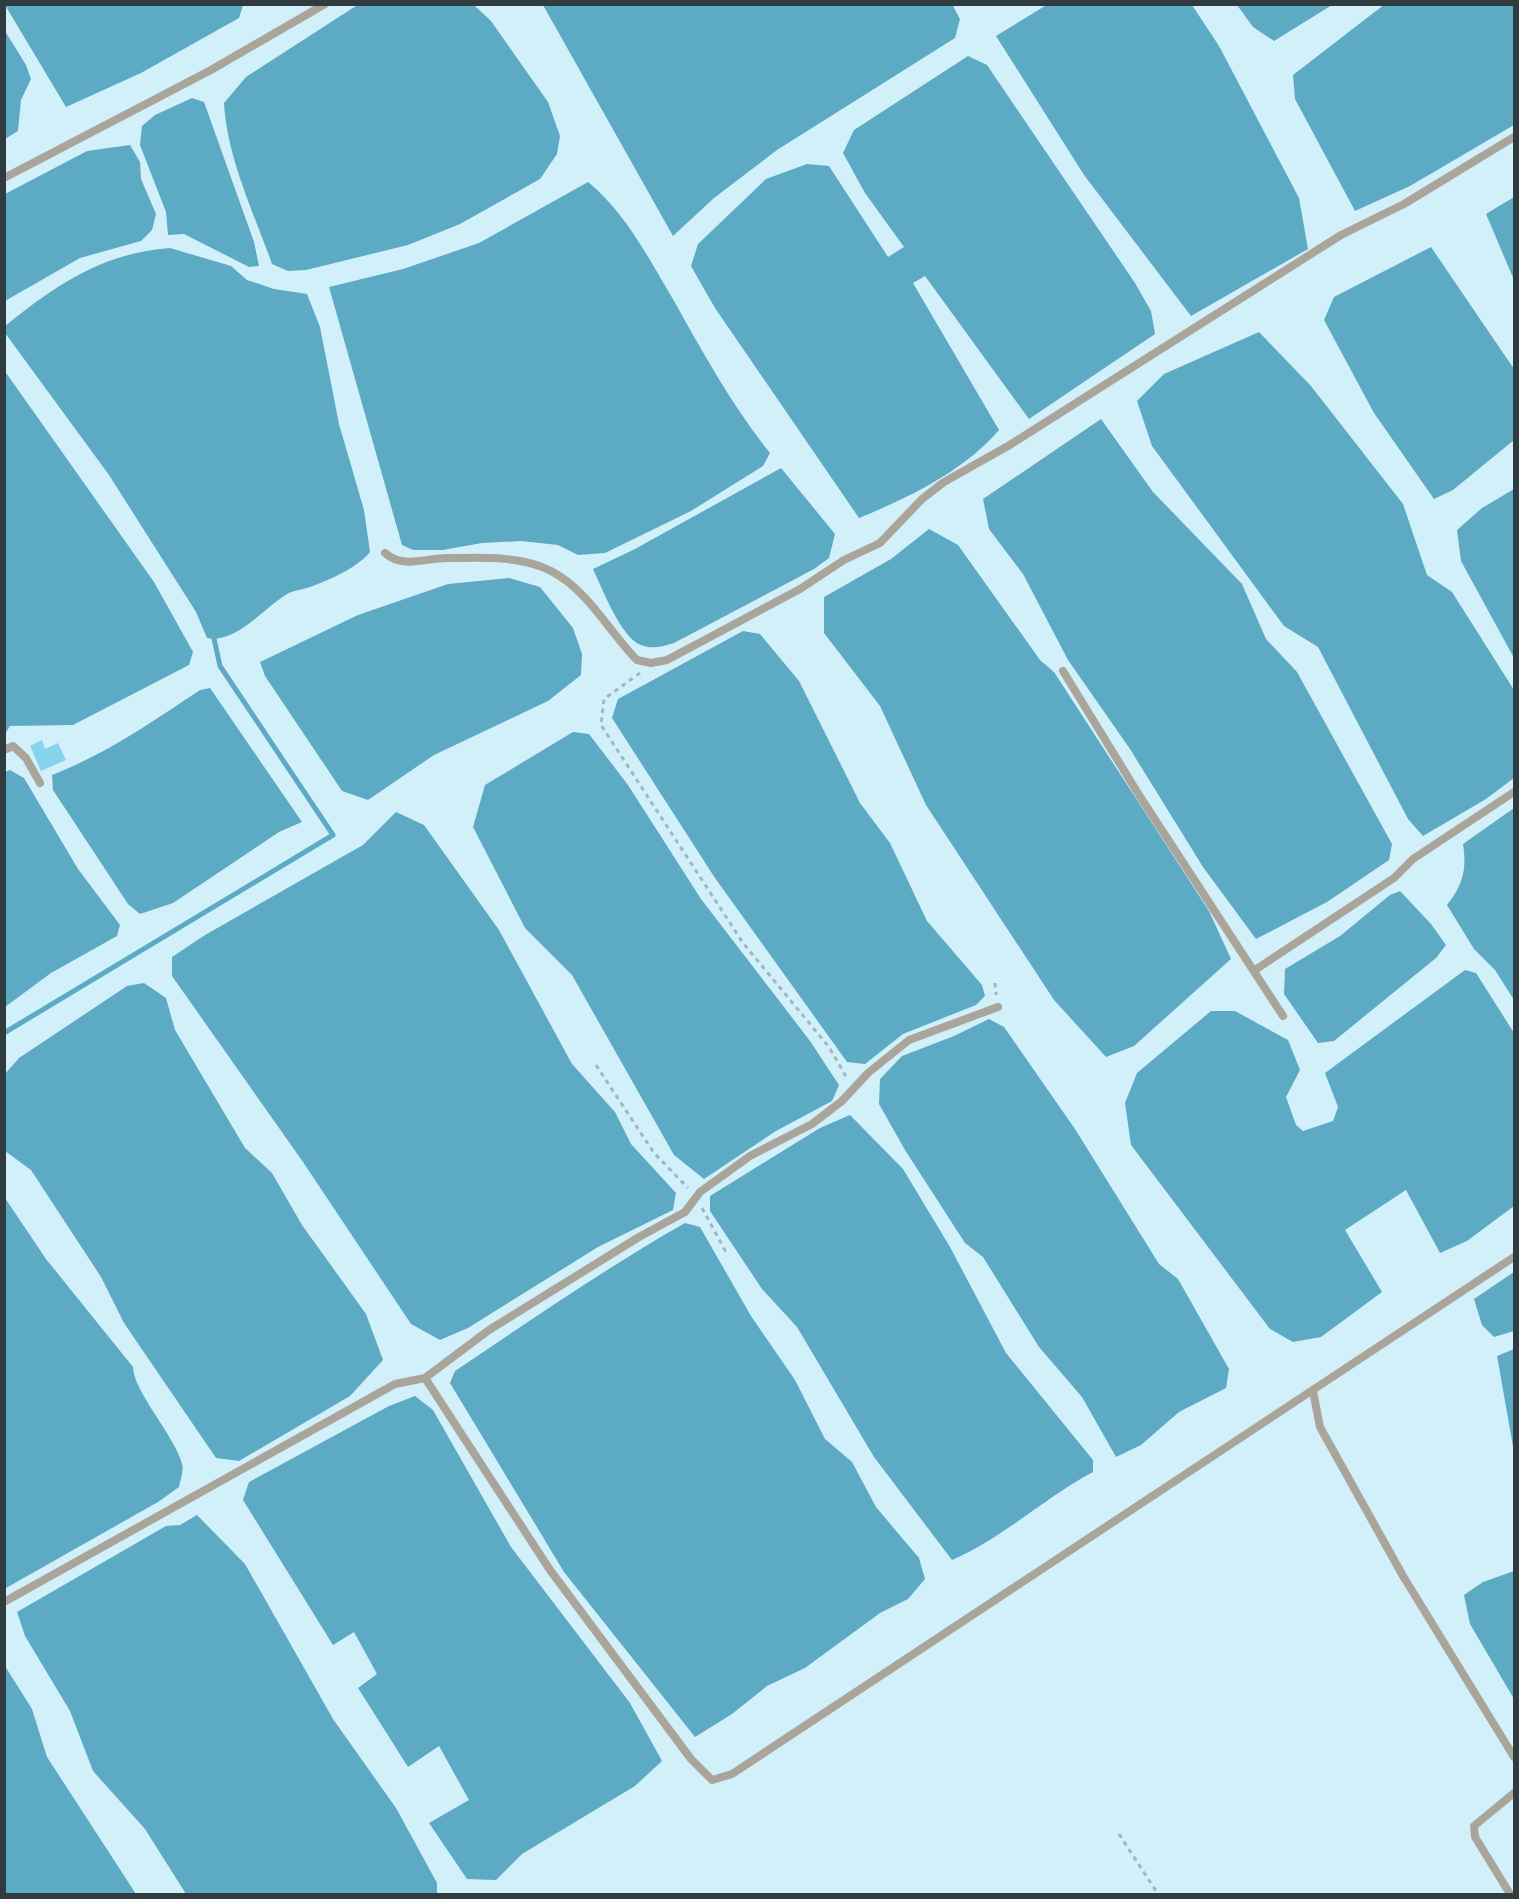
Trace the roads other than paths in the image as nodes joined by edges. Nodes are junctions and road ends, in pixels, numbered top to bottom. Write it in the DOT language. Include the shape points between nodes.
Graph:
graph roads {
  1 [pos="325,4"];
  2 [pos="1515,137"];
  3 [pos="4,178"];
  4 [pos="385,553"];
  5 [pos="1063,671"];
  6 [pos="4,750"];
  7 [pos="40,783"];
  8 [pos="1515,792"];
  9 [pos="1255,970"];
  10 [pos="998,1007"];
  11 [pos="1283,1016"];
  12 [pos="1515,1257"];
  13 [pos="425,1378"];
  14 [pos="1313,1391"];
  15 [pos="4,1602"];
  16 [pos="1515,1757"];
  17 [pos="1515,1793"];
  18 [pos="1510,1894"];
  1 -- 3 [label="lane" via="211,70"];
  2 -- 4 [label="lane" via="1404,204 1341,235 1008,446 944,482 880,543 667,660 637,660 592,606 551,571 521,561 443,558 408,562 392,560"];
  5 -- 9 [label="lane" via="1139,795"];
  6 -- 7 [label="lane" via="13,746 26,758"];
  8 -- 9 [label="lane"];
  9 -- 11 [label="lane"];
  10 -- 13 [label="lane" via="909,1040 812,1124 750,1156 696,1197 685,1212 489,1330"];
  12 -- 14 [label="lane"];
  13 -- 14 [label="lane" via="550,1570 691,1759 712,1780 732,1774"];
  13 -- 15 [label="lane" via="395,1384"];
  14 -- 16 [label="lane" via="1320,1427 1403,1576"];
  17 -- 18 [label="lane" via="1474,1826 1475,1837"];
}
